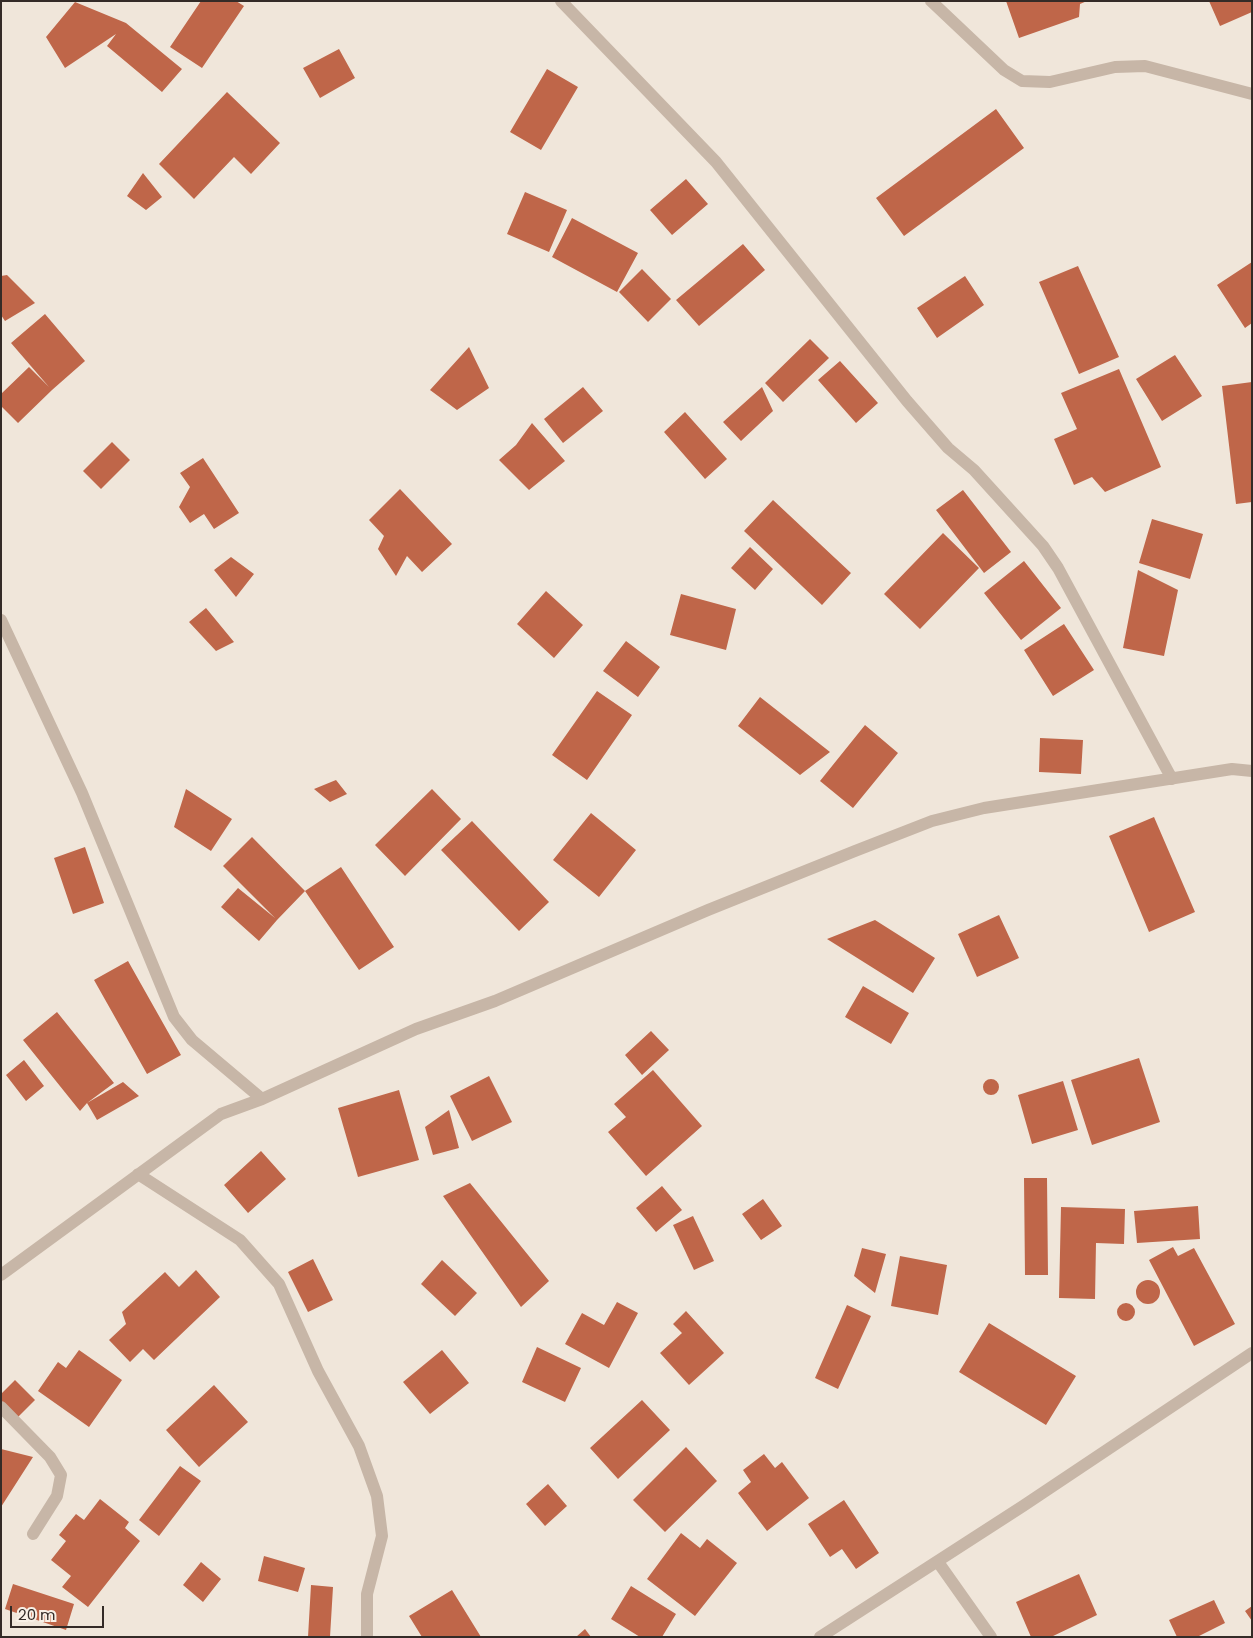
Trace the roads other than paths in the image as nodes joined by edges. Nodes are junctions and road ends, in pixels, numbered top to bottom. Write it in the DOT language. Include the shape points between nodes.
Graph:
graph roads {
  1 [pos="561,1"];
  2 [pos="931,1"];
  3 [pos="1252,94"];
  4 [pos="1,620"];
  5 [pos="1252,771"];
  6 [pos="1172,779"];
  7 [pos="262,1099"];
  8 [pos="138,1174"];
  9 [pos="1,1275"];
  10 [pos="1252,1353"];
  11 [pos="1,1407"];
  12 [pos="33,1534"];
  13 [pos="938,1562"];
  14 [pos="367,1637"];
  15 [pos="820,1637"];
  16 [pos="991,1637"];
  1 -- 6 [label="street" via="716,162 907,401 1043,546"];
  2 -- 3 [label="street" via="1004,70 1022,82 1050,82 1116,67 1144,66"];
  4 -- 7 [label="street" via="82,793 174,1017 192,1040"];
  5 -- 6 [label="street" via="1232,769"];
  6 -- 7 [label="street" via="984,808 932,821 708,910 495,1001 416,1029"];
  7 -- 8 [label="street" via="221,1114"];
  8 -- 9 [label="street"];
  8 -- 14 [label="street" via="240,1240 279,1284 318,1371 359,1446 377,1496 382,1536 367,1594"];
  10 -- 13 [label="street"];
  11 -- 12 [label="street" via="50,1457 61,1475 57,1496"];
  13 -- 15 [label="street"];
  13 -- 16 [label="street"];
}
